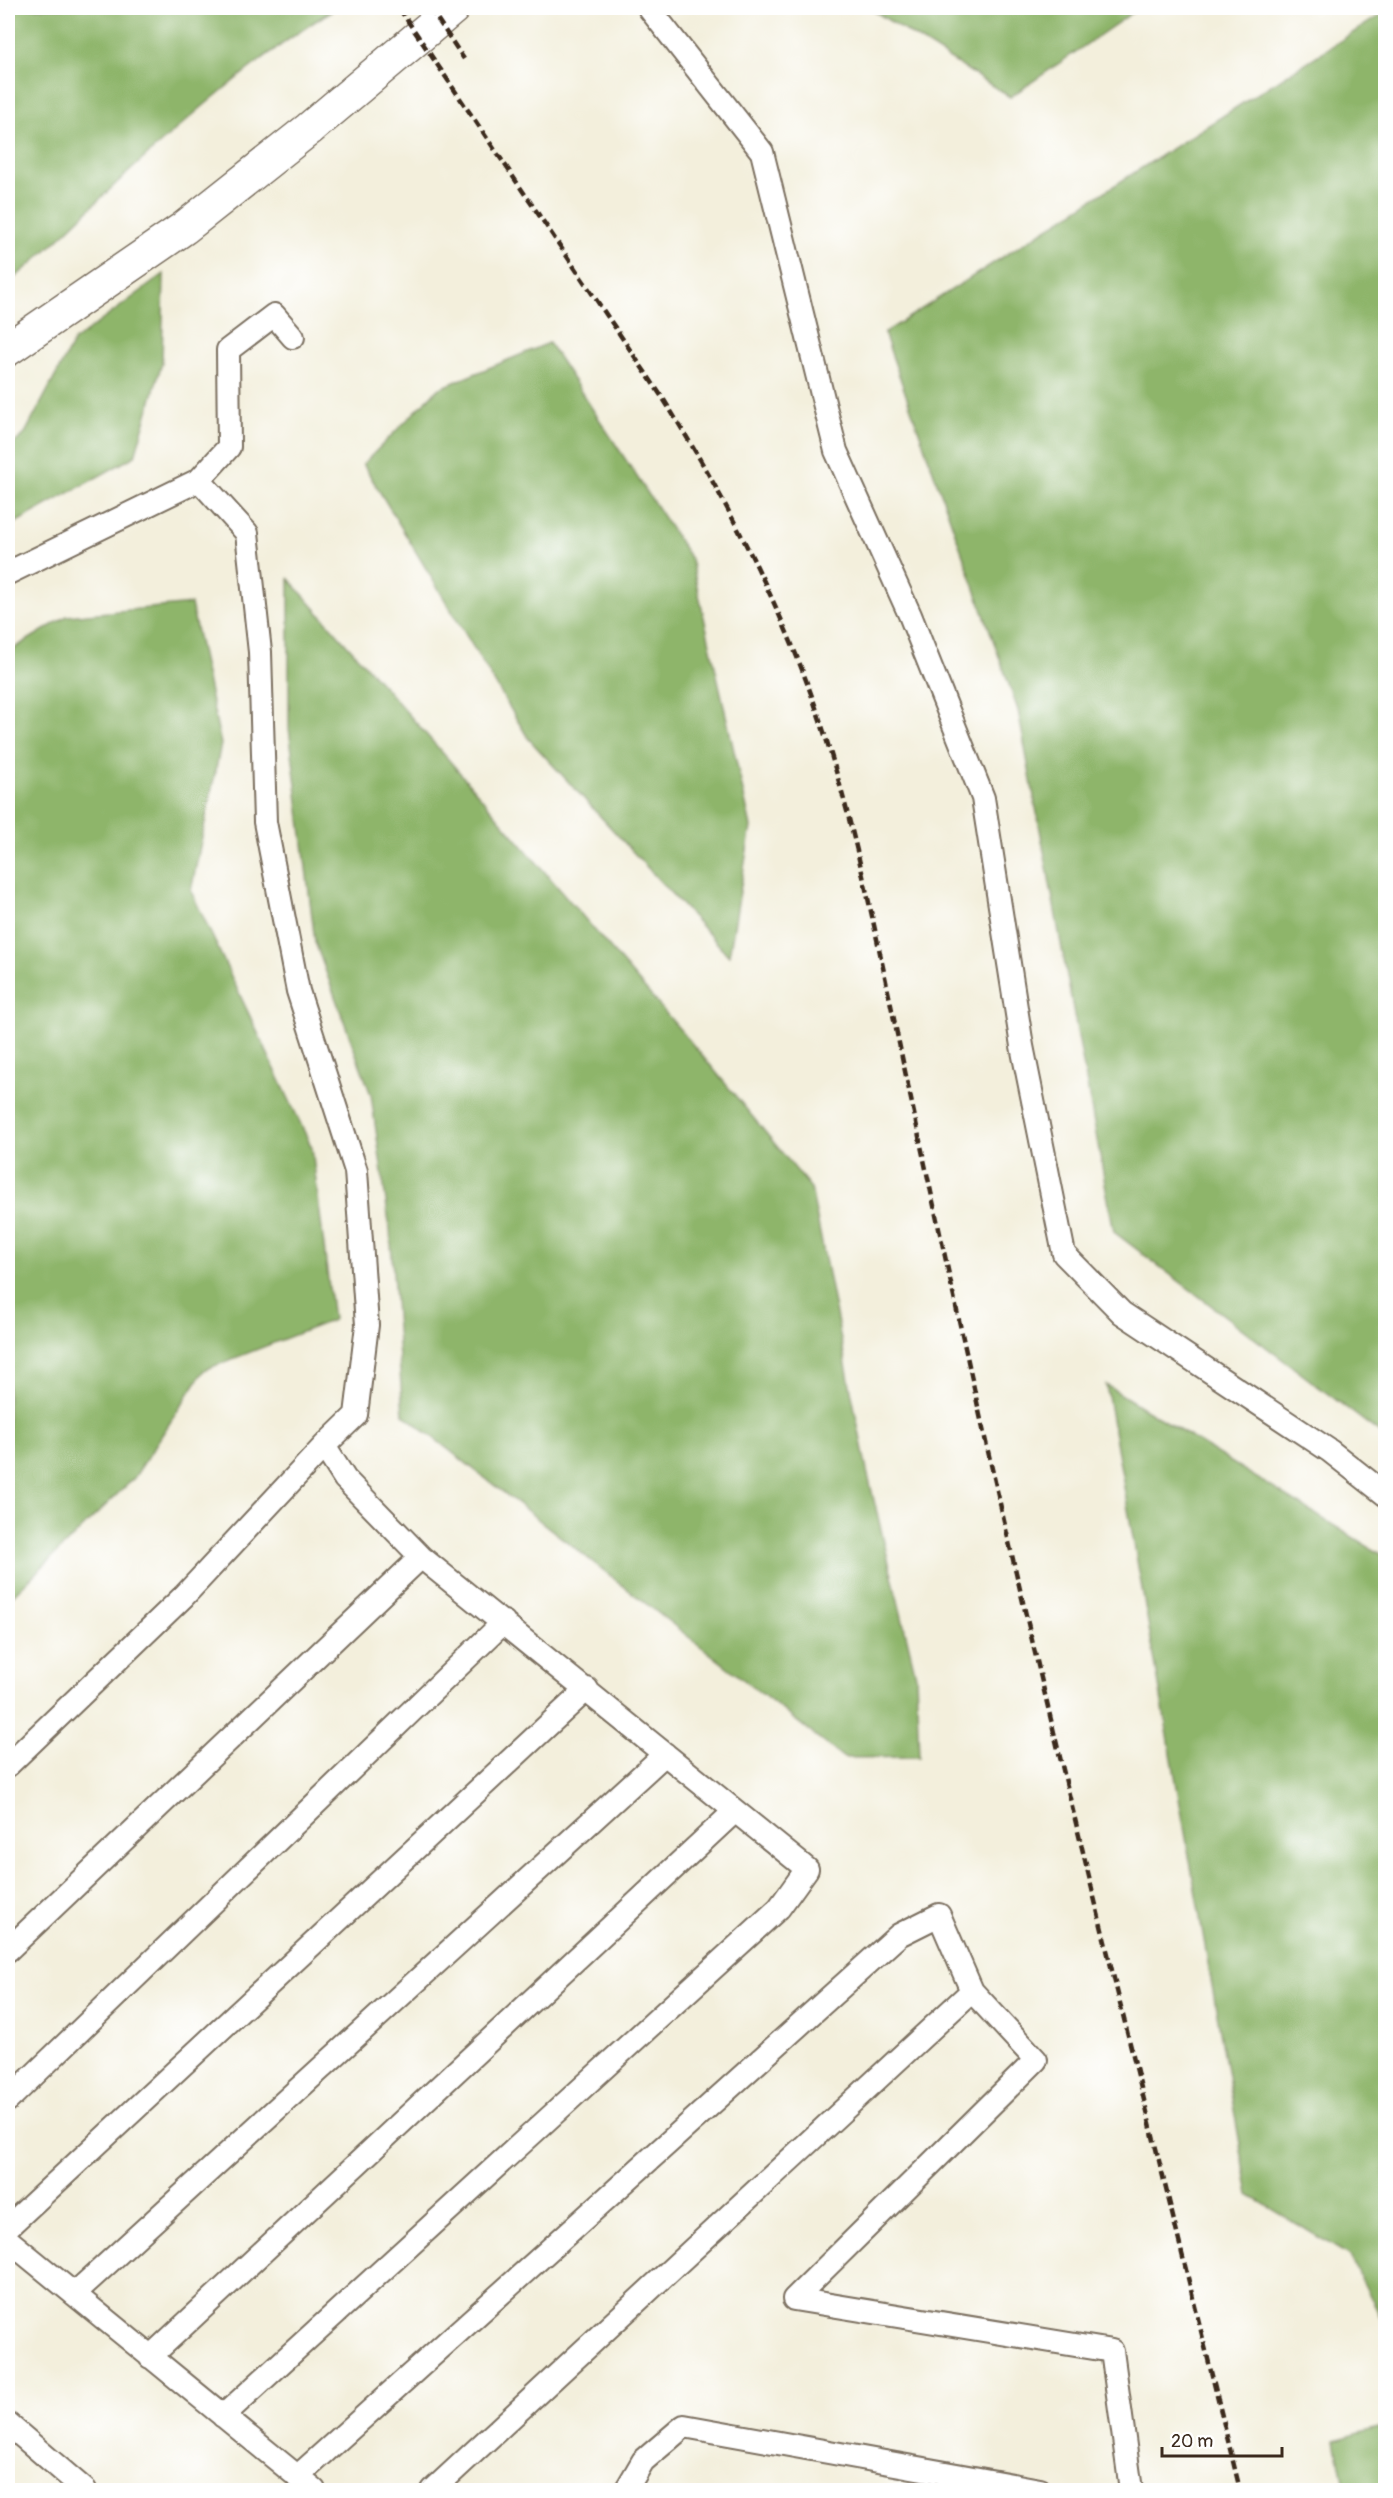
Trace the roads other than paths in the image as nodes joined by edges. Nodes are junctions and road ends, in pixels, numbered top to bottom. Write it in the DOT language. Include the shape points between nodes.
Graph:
graph roads {
  1 [pos="453,8"];
  2 [pos="649,8"];
  3 [pos="293,337"];
  4 [pos="8,350"];
  5 [pos="199,480"];
  6 [pos="8,573"];
  7 [pos="324,1446"];
  8 [pos="1386,1495"];
  9 [pos="421,1557"];
  10 [pos="504,1622"];
  11 [pos="587,1689"];
  12 [pos="665,1754"];
  13 [pos="8,1765"];
  14 [pos="735,1811"];
  15 [pos="8,1950"];
  16 [pos="972,1991"];
  17 [pos="8,2100"];
  18 [pos="8,2227"];
  19 [pos="8,2240"];
  20 [pos="74,2294"];
  21 [pos="150,2357"];
  22 [pos="223,2416"];
  23 [pos="8,2424"];
  24 [pos="306,2484"];
  25 [pos="85,2490"];
  26 [pos="433,2490"];
  27 [pos="626,2490"];
  28 [pos="1040,2490"];
  29 [pos="1131,2490"];
  1 -- 4 [label="main road" via="184,228"];
  2 -- 8 [label="lane" via="762,152 836,451 910,615 983,798 1022,1046 1064,1254 1122,1313 1330,1451"];
  3 -- 5 [label="lane" via="274,315 228,350 229,447"];
  5 -- 6 [label="lane"];
  5 -- 7 [label="lane" via="247,533 260,652 265,822 298,991 356,1171 367,1325 356,1415"];
  7 -- 9 [label="lane" via="345,1479"];
  7 -- 13 [label="lane" via="184,1596"];
  9 -- 10 [label="lane"];
  9 -- 15 [label="lane"];
  10 -- 11 [label="lane"];
  10 -- 17 [label="lane"];
  11 -- 12 [label="lane"];
  11 -- 18 [label="lane"];
  12 -- 14 [label="lane"];
  12 -- 20 [label="lane"];
  14 -- 21 [label="lane"];
  14 -- 22 [label="lane" via="807,1869 780,1908"];
  16 -- 24 [label="lane" via="939,1915 899,1935"];
  16 -- 26 [label="lane"];
  16 -- 29 [label="lane" via="1036,2060 794,2299 1112,2351"];
  19 -- 20 [label="lane"];
  20 -- 21 [label="lane"];
  21 -- 22 [label="lane"];
  22 -- 24 [label="lane"];
  23 -- 25 [label="lane"];
  27 -- 28 [label="lane" via="643,2461 684,2426"];
}
